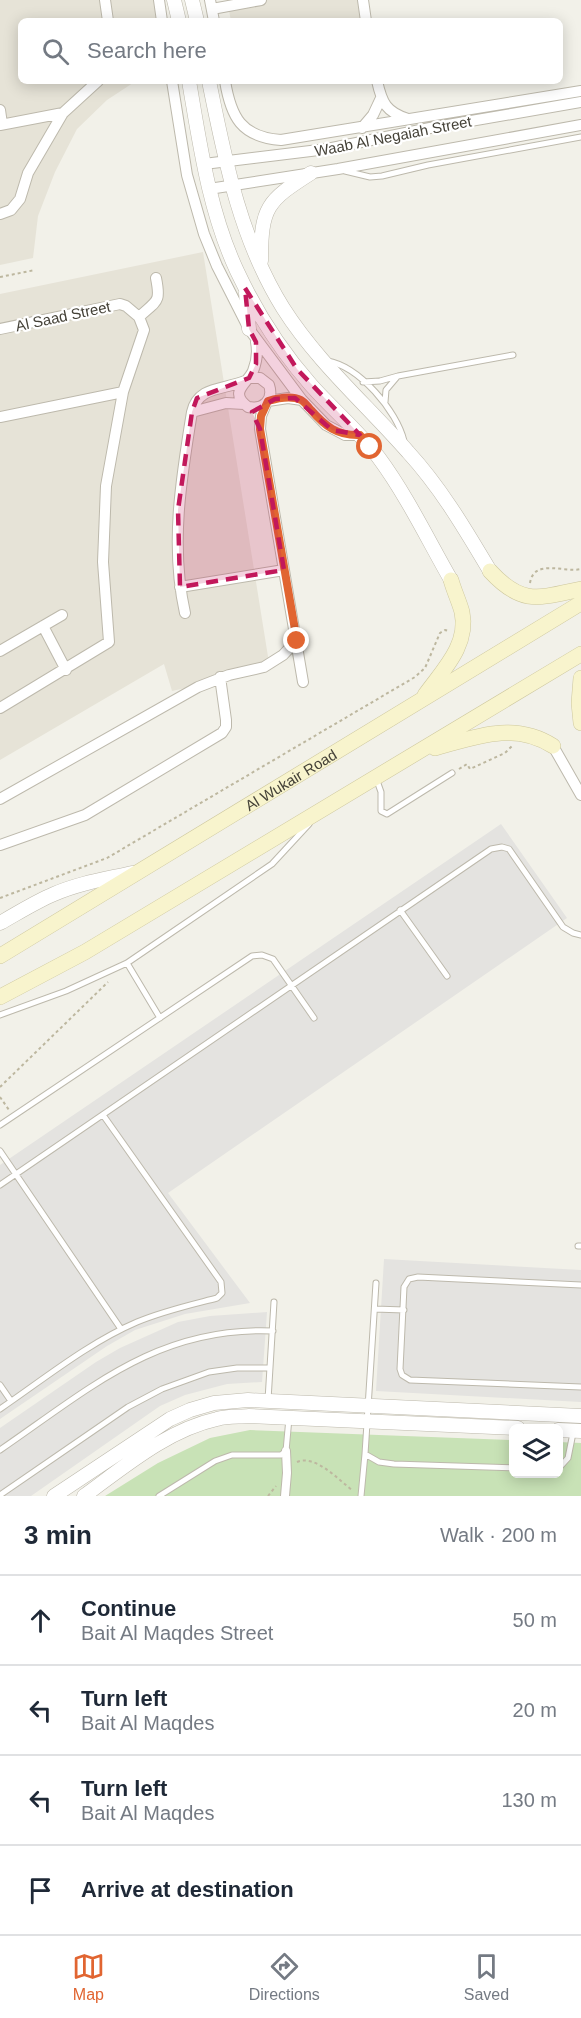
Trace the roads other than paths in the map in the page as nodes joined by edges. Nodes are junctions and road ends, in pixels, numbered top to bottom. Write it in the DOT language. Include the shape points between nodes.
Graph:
graph roads {
  1 [pos="105,0"];
  2 [pos="159,0"];
  3 [pos="174,0"];
  4 [pos="192,0"];
  5 [pos="261,0"];
  6 [pos="363,0"];
  7 [pos="211,4"];
  8 [pos="108,18"];
  9 [pos="162,18"];
  10 [pos="178,18"];
  11 [pos="196,18"];
  12 [pos="366,18"];
  13 [pos="95,84"];
  14 [pos="173,84"];
  15 [pos="190,84"];
  16 [pos="210,84"];
  17 [pos="226,84"];
  18 [pos="378,84"];
  19 [pos="581,91"];
  20 [pos="381,98"];
  21 [pos="581,102"];
  22 [pos="0,110"];
  23 [pos="63,112"];
  24 [pos="409,120"];
  25 [pos="1,124"];
  26 [pos="581,125"];
  27 [pos="361,129"];
  28 [pos="581,137"];
  29 [pos="225,161"];
  30 [pos="204,164"];
  31 [pos="338,169"];
  32 [pos="311,173"];
  33 [pos="232,186"];
  34 [pos="209,189"];
  35 [pos="0,214"];
  36 [pos="261,266"];
  37 [pos="156,278"];
  38 [pos="245,288"];
  39 [pos="139,316"];
  40 [pos="0,329"];
  41 [pos="249,329"];
  42 [pos="256,342"];
  43 [pos="513,355"];
  44 [pos="323,361"];
  45 [pos="398,376"];
  46 [pos="247,379"];
  47 [pos="363,382"];
  48 [pos="123,392"];
  49 [pos="302,400"];
  50 [pos="267,403"];
  51 [pos="386,404"];
  52 [pos="246,405"];
  53 [pos="192,412"];
  54 [pos="0,417"];
  55 [pos="260,429"];
  56 [pos="360,435"];
  57 [pos="406,449"];
  58 [pos="284,570"];
  59 [pos="490,571"];
  60 [pos="451,580"];
  61 [pos="180,587"];
  62 [pos="581,588"];
  63 [pos="581,603"];
  64 [pos="185,613"];
  65 [pos="62,615"];
  66 [pos="43,626"];
  67 [pos="297,641"];
  68 [pos="0,651"];
  69 [pos="581,654"];
  70 [pos="66,670"];
  71 [pos="220,677"];
  72 [pos="581,678"];
  73 [pos="303,681"];
  74 [pos="419,702"];
  75 [pos="0,708"];
  76 [pos="581,723"];
  77 [pos="553,746"];
  78 [pos="418,753"];
  79 [pos="452,773"];
  80 [pos="376,777"];
  81 [pos="581,795"];
  82 [pos="0,800"];
  83 [pos="319,810"];
  84 [pos="0,845"];
  85 [pos="140,872"];
  86 [pos="400,910"];
  87 [pos="0,923"];
  88 [pos="581,934"];
  89 [pos="0,956"];
  90 [pos="127,963"];
  91 [pos="447,976"];
  92 [pos="291,985"];
  93 [pos="0,997"];
  94 [pos="0,1015"];
  95 [pos="160,1018"];
  96 [pos="314,1018"];
  97 [pos="103,1115"];
  98 [pos="0,1125"];
  99 [pos="0,1151"];
  100 [pos="16,1175"];
  101 [pos="0,1185"];
  102 [pos="376,1283"];
  103 [pos="581,1285"];
  104 [pos="274,1302"];
  105 [pos="375,1309"];
  106 [pos="404,1311"];
  107 [pos="121,1329"];
  108 [pos="273,1331"];
  109 [pos="270,1368"];
  110 [pos="0,1385"];
  111 [pos="581,1387"];
  112 [pos="268,1400"];
  113 [pos="11,1401"];
  114 [pos="367,1406"];
  115 [pos="0,1409"];
  116 [pos="581,1416"];
  117 [pos="289,1418"];
  118 [pos="366,1422"];
  119 [pos="509,1428"];
  120 [pos="577,1431"];
  121 [pos="0,1450"];
  122 [pos="286,1451"];
  123 [pos="365,1454"];
  124 [pos="563,1464"];
  125 [pos="509,1468"];
  126 [pos="61,1494"];
  127 [pos="0,1495"];
  128 [pos="84,1496"];
  129 [pos="159,1496"];
  130 [pos="285,1496"];
  131 [pos="361,1496"];
  1 -- 8 [label="street"];
  2 -- 9 [label="street"];
  3 -- 10 [label="street"];
  4 -- 11 [label="street"];
  5 -- 7 [label="street"];
  6 -- 12 [label="street"];
  13 -- 23 [label="street"];
  14 -- 41 [label="street" via="188,175 204,234"];
  15 -- 30 [label="street"];
  16 -- 29 [label="street"];
  17 -- 27 [label="street, Waab Al Negaiah Street" via="234,116 262,138 280,140"];
  18 -- 20 [label="street"];
  19 -- 24 [label="street, Waab Al Negaiah Street"];
  20 -- 24 [label="street" via="392,112"];
  20 -- 27 [label="street" via="374,115"];
  21 -- 29 [label="street, Waab Al Negaiah Street" via="335,148"];
  22 -- 25 [label="street"];
  23 -- 25 [label="street"];
  23 -- 35 [label="street" via="28,173 20,199 11,210"];
  24 -- 27 [label="street, Waab Al Negaiah Street"];
  26 -- 31 [label="street, Waab Al Negaiah Street"];
  28 -- 31 [label="lane" via="382,176"];
  29 -- 30 [label="street, Waab Al Negaiah Street"];
  29 -- 33 [label="street"];
  30 -- 34 [label="street"];
  31 -- 32 [label="street, Waab Al Negaiah Street"];
  32 -- 33 [label="street, Waab Al Negaiah Street"];
  32 -- 36 [label="street" via="284,190 268,210 261,231"];
  33 -- 34 [label="street, Waab Al Negaiah Street"];
  33 -- 36 [label="street"];
  34 -- 38 [label="street" via="224,240"];
  36 -- 44 [label="street" via="294,325"];
  37 -- 39 [label="street" via="158,300"];
  38 -- 41 [label="street"];
  38 -- 56 [label="street" via="297,369"];
  39 -- 40 [label="street, Al Saad Street" via="120,304"];
  39 -- 48 [label="street" via="144,330"];
  41 -- 42 [label="street"];
  42 -- 46 [label="street" via="257,357"];
  42 -- 49 [label="street"];
  43 -- 45 [label="lane"];
  44 -- 47 [label="lane" via="346,367"];
  44 -- 57 [label="street"];
  45 -- 47 [label="lane"];
  45 -- 51 [label="lane" via="386,390"];
  46 -- 50 [label="street" via="260,378 269,385"];
  46 -- 52 [label="street" via="239,395"];
  46 -- 53 [label="street" via="197,398"];
  47 -- 51 [label="lane"];
  48 -- 54 [label="street"];
  48 -- 70 [label="street" via="106,486 103,562 110,642"];
  49 -- 50 [label="street" via="282,398"];
  49 -- 56 [label="street" via="332,430"];
  50 -- 52 [label="street" via="260,407"];
  50 -- 55 [label="street"];
  51 -- 57 [label="lane" via="397,420"];
  52 -- 53 [label="street" via="226,403"];
  52 -- 55 [label="street"];
  53 -- 61 [label="street" via="178,502"];
  55 -- 58 [label="street"];
  56 -- 60 [label="street" via="389,472"];
  57 -- 59 [label="street" via="445,498"];
  58 -- 61 [label="street"];
  58 -- 67 [label="street"];
  59 -- 62 [label="main road" via="510,590 528,596 544,597"];
  60 -- 74 [label="main road" via="462,612 462,634 455,654"];
  61 -- 64 [label="street"];
  63 -- 74 [label="main road, Al Wukair Road"];
  65 -- 66 [label="street"];
  66 -- 68 [label="street"];
  66 -- 70 [label="street"];
  67 -- 71 [label="street" via="264,667"];
  67 -- 73 [label="street"];
  69 -- 78 [label="main road"];
  70 -- 75 [label="street"];
  71 -- 82 [label="street"];
  71 -- 84 [label="street" via="226,720 222,733 86,815"];
  72 -- 76 [label="main road"];
  74 -- 85 [label="main road, Al Wukair Road"];
  77 -- 78 [label="main road" via="535,736 515,732 488,734"];
  77 -- 81 [label="street"];
  78 -- 80 [label="main road"];
  79 -- 80 [label="lane" via="384,814"];
  80 -- 83 [label="main road"];
  83 -- 90 [label="lane" via="272,864"];
  83 -- 93 [label="main road" via="85,952"];
  85 -- 87 [label="street" via="55,893"];
  85 -- 89 [label="main road, Al Wukair Road"];
  86 -- 88 [label="lane" via="487,852 502,847 509,849 563,927"];
  86 -- 91 [label="lane"];
  86 -- 92 [label="lane"];
  90 -- 94 [label="lane"];
  90 -- 95 [label="lane"];
  92 -- 95 [label="lane" via="273,959 252,956"];
  92 -- 96 [label="lane"];
  92 -- 97 [label="lane"];
  95 -- 98 [label="lane"];
  97 -- 100 [label="lane"];
  97 -- 107 [label="lane" via="223,1289 217,1298 173,1309"];
  99 -- 100 [label="lane"];
  100 -- 101 [label="lane"];
  100 -- 107 [label="lane"];
  102 -- 105 [label="lane"];
  103 -- 106 [label="lane" via="414,1277 404,1287"];
  104 -- 108 [label="lane"];
  105 -- 106 [label="lane"];
  105 -- 114 [label="lane"];
  106 -- 111 [label="lane" via="400,1369 407,1379"];
  107 -- 113 [label="lane"];
  108 -- 109 [label="lane"];
  108 -- 121 [label="lane" via="206,1335 159,1349 109,1375"];
  109 -- 112 [label="lane"];
  109 -- 127 [label="lane" via="216,1370 162,1389 112,1417"];
  110 -- 113 [label="lane"];
  112 -- 114 [label="street"];
  112 -- 126 [label="street" via="214,1403 170,1419"];
  113 -- 115 [label="lane"];
  114 -- 116 [label="street"];
  114 -- 118 [label="lane"];
  117 -- 118 [label="street"];
  117 -- 122 [label="lane"];
  117 -- 128 [label="street" via="218,1418 197,1425 143,1454"];
  118 -- 119 [label="street"];
  118 -- 123 [label="lane"];
  120 -- 124 [label="lane"];
  122 -- 129 [label="lane" via="275,1456 232,1455 215,1461"];
  122 -- 130 [label="street"];
  123 -- 125 [label="lane" via="394,1464"];
  123 -- 131 [label="lane"];
}
